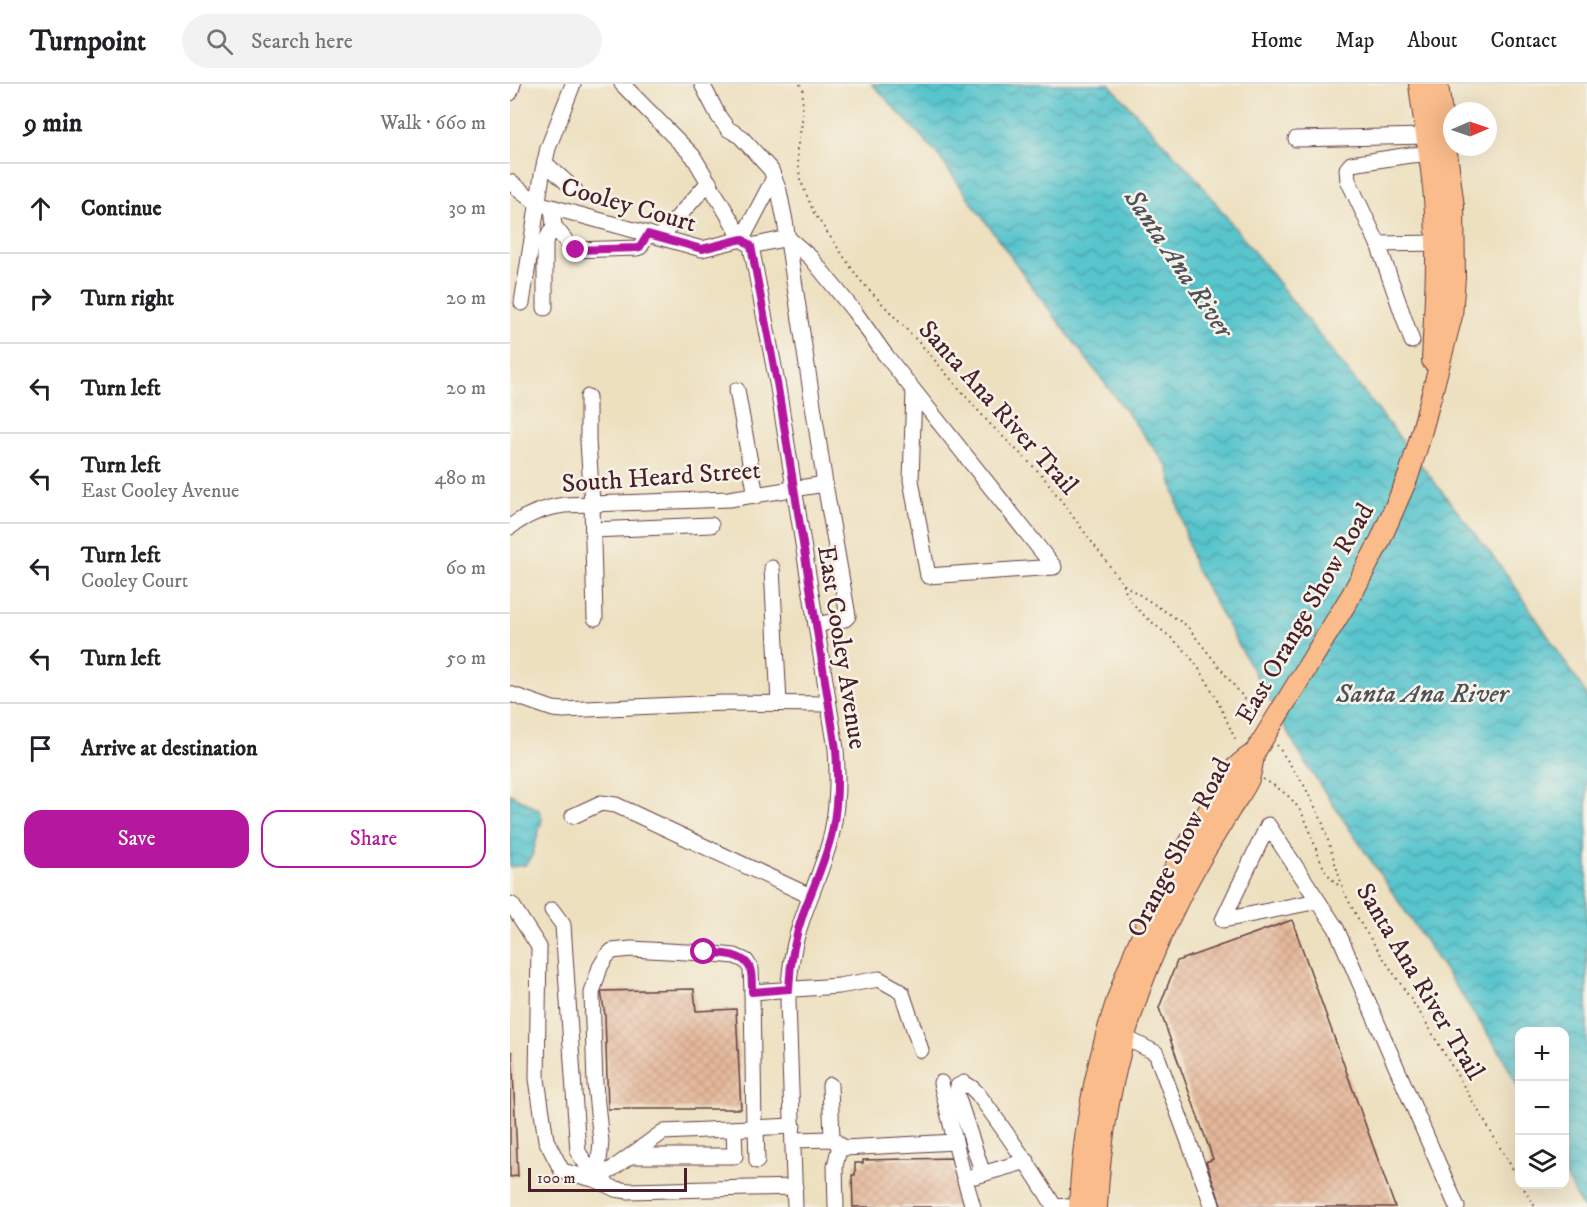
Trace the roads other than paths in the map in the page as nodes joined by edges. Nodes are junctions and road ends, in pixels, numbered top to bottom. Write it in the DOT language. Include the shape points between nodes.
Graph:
graph roads {
  1 [pos="513,84"];
  2 [pos="573,84"];
  3 [pos="622,84"];
  4 [pos="702,84"];
  5 [pos="1419,84"];
  6 [pos="1438,84"];
  7 [pos="510,93"];
  8 [pos="1296,139"];
  9 [pos="1433,140"];
  10 [pos="545,163"];
  11 [pos="774,178"];
  12 [pos="510,182"];
  13 [pos="709,182"];
  14 [pos="575,190"];
  15 [pos="545,205"];
  16 [pos="554,226"];
  17 [pos="654,236"];
  18 [pos="788,238"];
  19 [pos="746,242"];
  20 [pos="1437,243"];
  21 [pos="1378,244"];
  22 [pos="522,303"];
  23 [pos="545,308"];
  24 [pos="1412,341"];
  25 [pos="737,390"];
  26 [pos="914,391"];
  27 [pos="588,397"];
  28 [pos="1431,397"];
  29 [pos="825,484"];
  30 [pos="794,489"];
  31 [pos="756,496"];
  32 [pos="592,504"];
  33 [pos="711,525"];
  34 [pos="510,527"];
  35 [pos="593,530"];
  36 [pos="772,568"];
  37 [pos="596,618"];
  38 [pos="816,625"];
  39 [pos="510,694"];
  40 [pos="779,703"];
  41 [pos="828,704"];
  42 [pos="1255,752"];
  43 [pos="573,816"];
  44 [pos="810,896"];
  45 [pos="1318,901"];
  46 [pos="510,904"];
  47 [pos="1165,905"];
  48 [pos="552,910"];
  49 [pos="789,989"];
  50 [pos="752,992"];
  51 [pos="1124,1037"];
  52 [pos="921,1050"];
  53 [pos="941,1083"];
  54 [pos="830,1085"];
  55 [pos="755,1129"];
  56 [pos="734,1130"];
  57 [pos="793,1133"];
  58 [pos="836,1142"];
  59 [pos="955,1142"];
  60 [pos="631,1156"];
  61 [pos="757,1161"];
  62 [pos="1027,1161"];
  63 [pos="983,1174"];
  64 [pos="964,1179"];
  65 [pos="597,1180"];
  66 [pos="795,1187"];
  67 [pos="795,1207"];
  68 [pos="836,1207"];
  69 [pos="974,1207"];
  70 [pos="1068,1207"];
  71 [pos="1079,1207"];
  72 [pos="1097,1207"];
  73 [pos="1213,1207"];
  74 [pos="1457,1207"];
  1 -- 7 [label="street"];
  2 -- 10 [label="street"];
  3 -- 13 [label="street, East Cooley Avenue" via="693,156"];
  4 -- 11 [label="street" via="728,129 740,136"];
  5 -- 9 [label="main road, East Orange Show Road"];
  6 -- 9 [label="main road, East Orange Show Road"];
  8 -- 9 [label="street"];
  9 -- 20 [label="main road, East Orange Show Road"];
  9 -- 21 [label="street" via="1410,155 1351,164 1347,169 1348,180"];
  9 -- 28 [label="main road, East Orange Show Road" via="1454,207 1455,277 1452,316"];
  10 -- 14 [label="street"];
  10 -- 15 [label="street"];
  11 -- 18 [label="street"];
  11 -- 19 [label="street"];
  12 -- 15 [label="street"];
  13 -- 17 [label="street"];
  13 -- 19 [label="street, East Cooley Avenue"];
  15 -- 16 [label="street"];
  15 -- 17 [label="street, Cooley Court"];
  15 -- 22 [label="street"];
  16 -- 17 [label="street" via="573,250 637,248"];
  16 -- 23 [label="street" via="546,242"];
  17 -- 19 [label="street, Cooley Court" via="702,249"];
  18 -- 19 [label="street, Cooley Court"];
  18 -- 26 [label="street" via="811,258"];
  18 -- 29 [label="street"];
  19 -- 30 [label="street, East Cooley Avenue" via="778,388"];
  20 -- 21 [label="street"];
  20 -- 28 [label="main road, East Orange Show Road"];
  21 -- 24 [label="street"];
  25 -- 31 [label="street"];
  26 -- 26 [label="street" via="944,428 1054,567 928,576 911,480"];
  27 -- 32 [label="street"];
  28 -- 42 [label="main road, East Orange Show Road, bridge" via="1407,477 1380,541"];
  29 -- 30 [label="street, South Heard Street"];
  29 -- 38 [label="street" via="848,616"];
  30 -- 31 [label="street, South Heard Street"];
  30 -- 38 [label="street, East Cooley Avenue"];
  31 -- 32 [label="street, South Heard Street"];
  32 -- 34 [label="street, South Heard Street" via="548,508"];
  32 -- 35 [label="street"];
  33 -- 35 [label="street"];
  35 -- 37 [label="street"];
  36 -- 40 [label="street"];
  38 -- 41 [label="street, East Cooley Avenue"];
  39 -- 40 [label="street" via="553,709"];
  40 -- 41 [label="street"];
  41 -- 44 [label="street, East Cooley Avenue" via="836,749 836,807 826,856"];
  42 -- 47 [label="main road, Orange Show Road" via="1235,768 1189,842"];
  43 -- 44 [label="street" via="601,803 616,805"];
  44 -- 49 [label="street, East Cooley Avenue" via="798,931"];
  45 -- 45 [label="street" via="1268,825 1223,920 1234,918"];
  45 -- 74 [label="street" via="1336,928"];
  46 -- 65 [label="street" via="539,947 537,1079 546,1140 562,1171"];
  47 -- 51 [label="main road, Orange Show Road"];
  47 -- 71 [label="main road, Orange Show Road" via="1126,971 1113,1008 1091,1096"];
  48 -- 65 [label="street" via="563,925 578,1152"];
  49 -- 50 [label="street"];
  49 -- 52 [label="street" via="879,979 902,993"];
  49 -- 57 [label="street, East Cooley Avenue"];
  50 -- 55 [label="street"];
  50 -- 65 [label="street" via="751,969 747,961 735,956 631,949 612,951 606,957 592,993 601,1142"];
  51 -- 72 [label="main road, Orange Show Road" via="1103,1138"];
  51 -- 73 [label="street" via="1156,1053"];
  53 -- 59 [label="street"];
  54 -- 58 [label="street"];
  55 -- 56 [label="street"];
  55 -- 57 [label="street"];
  55 -- 61 [label="street"];
  56 -- 60 [label="street" via="663,1132"];
  56 -- 60 [label="street" via="735,1156"];
  57 -- 58 [label="street"];
  57 -- 66 [label="street, East Cooley Avenue"];
  58 -- 59 [label="street" via="844,1148"];
  58 -- 68 [label="street"];
  59 -- 64 [label="street"];
  60 -- 65 [label="street"];
  62 -- 63 [label="street"];
  62 -- 63 [label="street" via="978,1094 964,1083 958,1086 957,1095"];
  62 -- 70 [label="street" via="1054,1206"];
  63 -- 64 [label="street"];
  64 -- 69 [label="street"];
  65 -- 66 [label="street" via="629,1191"];
  66 -- 67 [label="street, East Cooley Avenue"];
}
